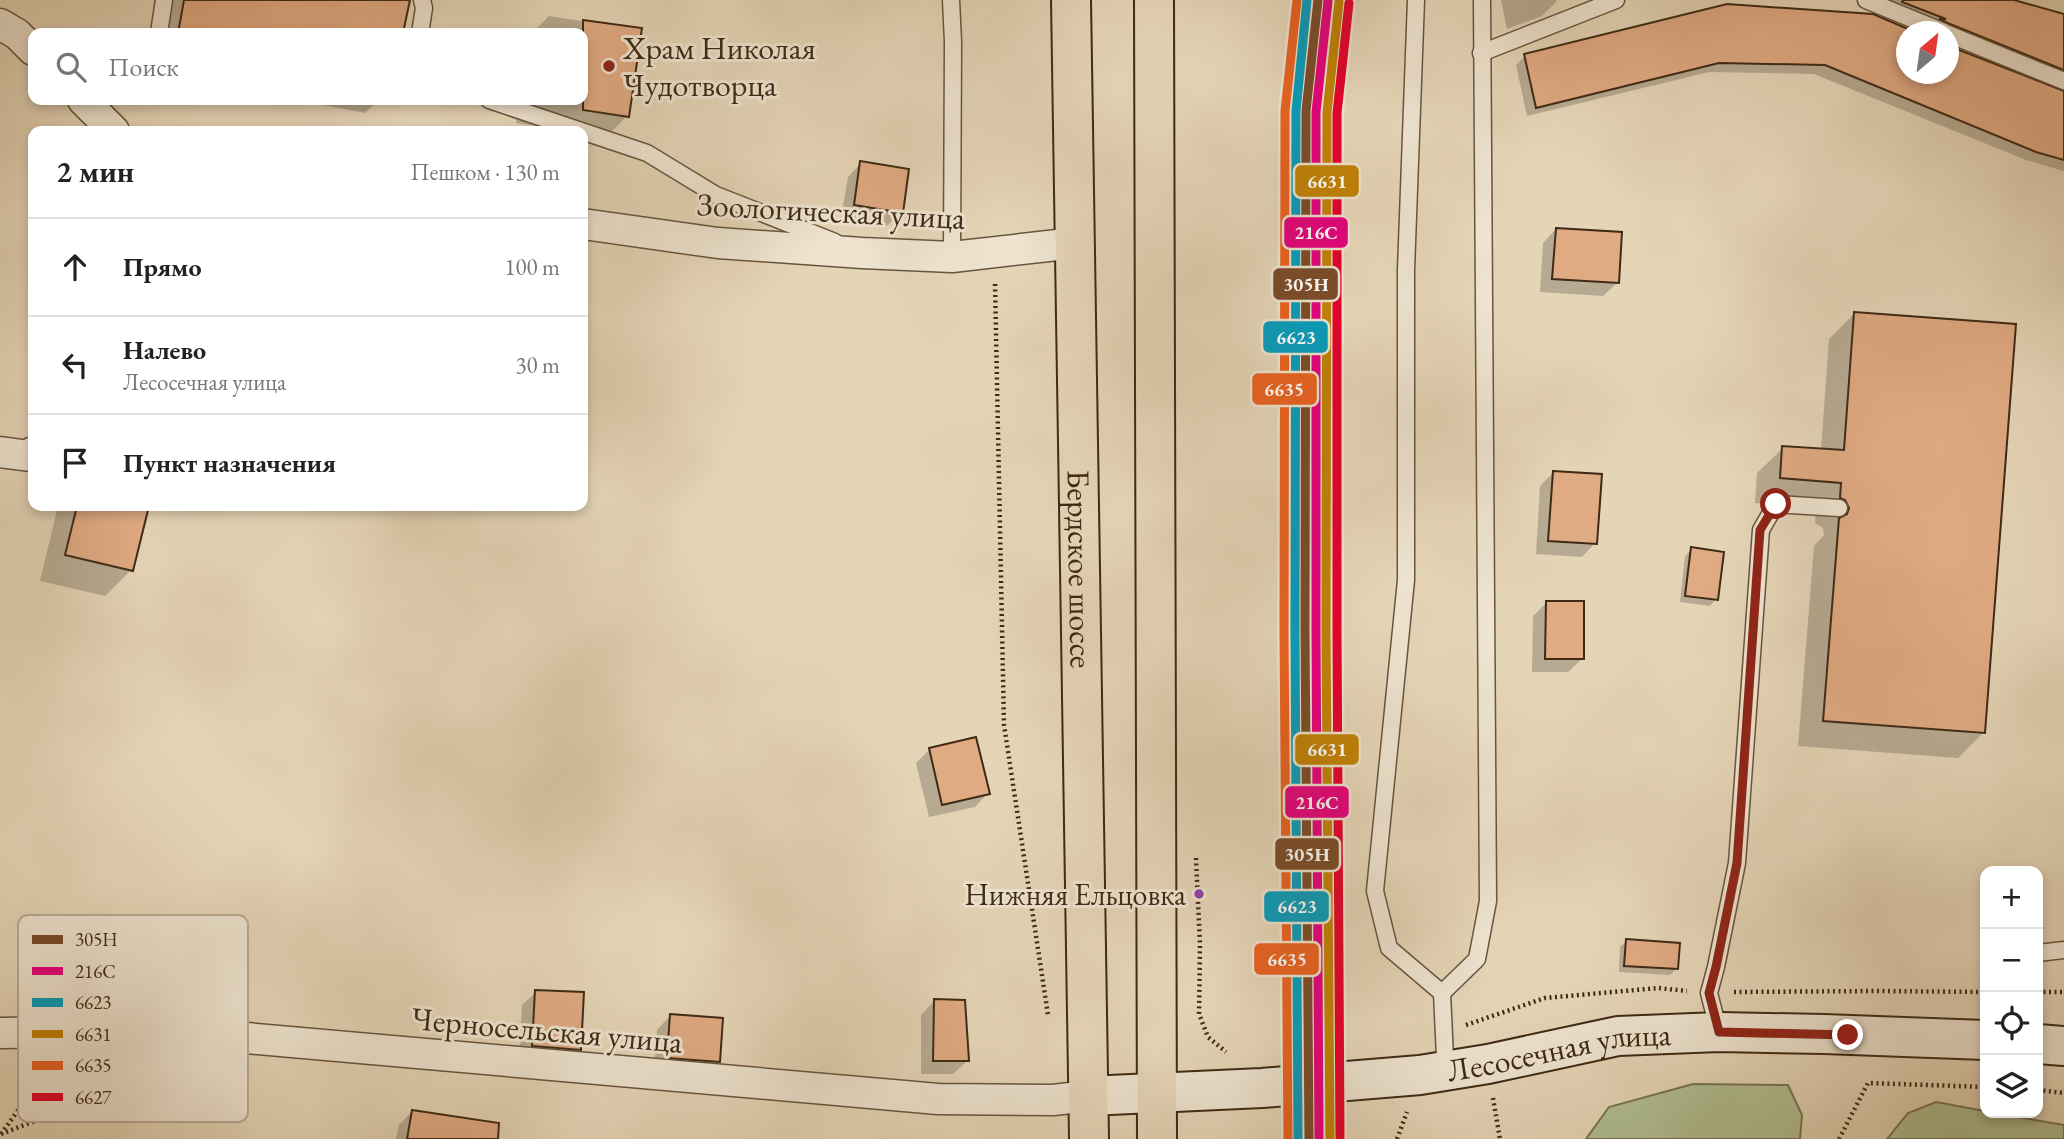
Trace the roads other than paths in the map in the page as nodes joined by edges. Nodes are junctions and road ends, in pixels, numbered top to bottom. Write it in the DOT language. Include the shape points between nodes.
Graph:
graph roads {
  1 [pos="164,0"];
  2 [pos="422,0"];
  3 [pos="951,0"];
  4 [pos="1072,0"];
  5 [pos="1154,0"];
  6 [pos="1416,0"];
  7 [pos="1482,0"];
  8 [pos="1616,0"];
  9 [pos="1866,0"];
  10 [pos="1917,21"];
  11 [pos="0,24"];
  12 [pos="160,28"];
  13 [pos="421,28"];
  14 [pos="1959,38"];
  15 [pos="28,45"];
  16 [pos="1481,53"];
  17 [pos="2064,81"];
  18 [pos="88,105"];
  19 [pos="504,105"];
  20 [pos="109,126"];
  21 [pos="567,126"];
  22 [pos="588,133"];
  23 [pos="588,225"];
  24 [pos="1075,243"];
  25 [pos="862,253"];
  26 [pos="953,257"];
  27 [pos="0,452"];
  28 [pos="28,456"];
  29 [pos="1839,508"];
  30 [pos="2064,950"];
  31 [pos="2043,952"];
  32 [pos="1441,993"];
  33 [pos="1719,1032"];
  34 [pos="0,1033"];
  35 [pos="18,1033"];
  36 [pos="248,1038"];
  37 [pos="1980,1040"];
  38 [pos="2043,1044"];
  39 [pos="2064,1046"];
  40 [pos="1446,1058"];
  41 [pos="1157,1093"];
  42 [pos="1088,1096"];
  43 [pos="1089,1139"];
  44 [pos="1157,1139"];
  1 -- 12 [label="lane"];
  2 -- 13 [label="lane"];
  3 -- 26 [label="lane"];
  4 -- 24 [label="highway, Бердское шоссе"];
  5 -- 41 [label="highway"];
  6 -- 32 [label="lane" via="1406,270 1406,580 1375,891 1389,948"];
  7 -- 16 [label="lane"];
  8 -- 16 [label="lane"];
  9 -- 10 [label="lane"];
  11 -- 15 [label="street"];
  14 -- 17 [label="lane"];
  16 -- 32 [label="lane" via="1488,901 1477,959"];
  18 -- 20 [label="street"];
  19 -- 21 [label="lane"];
  22 -- 25 [label="lane" via="647,153 716,195"];
  23 -- 25 [label="street, Зоологическая улица" via="718,243"];
  24 -- 26 [label="street, Зоологическая улица"];
  24 -- 42 [label="highway, Бердское шоссе"];
  25 -- 26 [label="street, Зоологическая улица"];
  27 -- 28 [label="street"];
  29 -- 33 [label="lane" via="1776,504 1760,530 1737,863 1709,993"];
  30 -- 31 [label="lane"];
  32 -- 40 [label="lane"];
  33 -- 37 [label="street, Лесосечная улица"];
  33 -- 41 [label="street, Лесосечная улица" via="1618,1036 1420,1075"];
  34 -- 35 [label="street, Черносельская улица"];
  36 -- 42 [label="street, Черносельская улица" via="937,1099"];
  38 -- 39 [label="street"];
  41 -- 42 [label="street"];
  41 -- 44 [label="highway"];
  42 -- 43 [label="highway, Бердское шоссе"];
}
